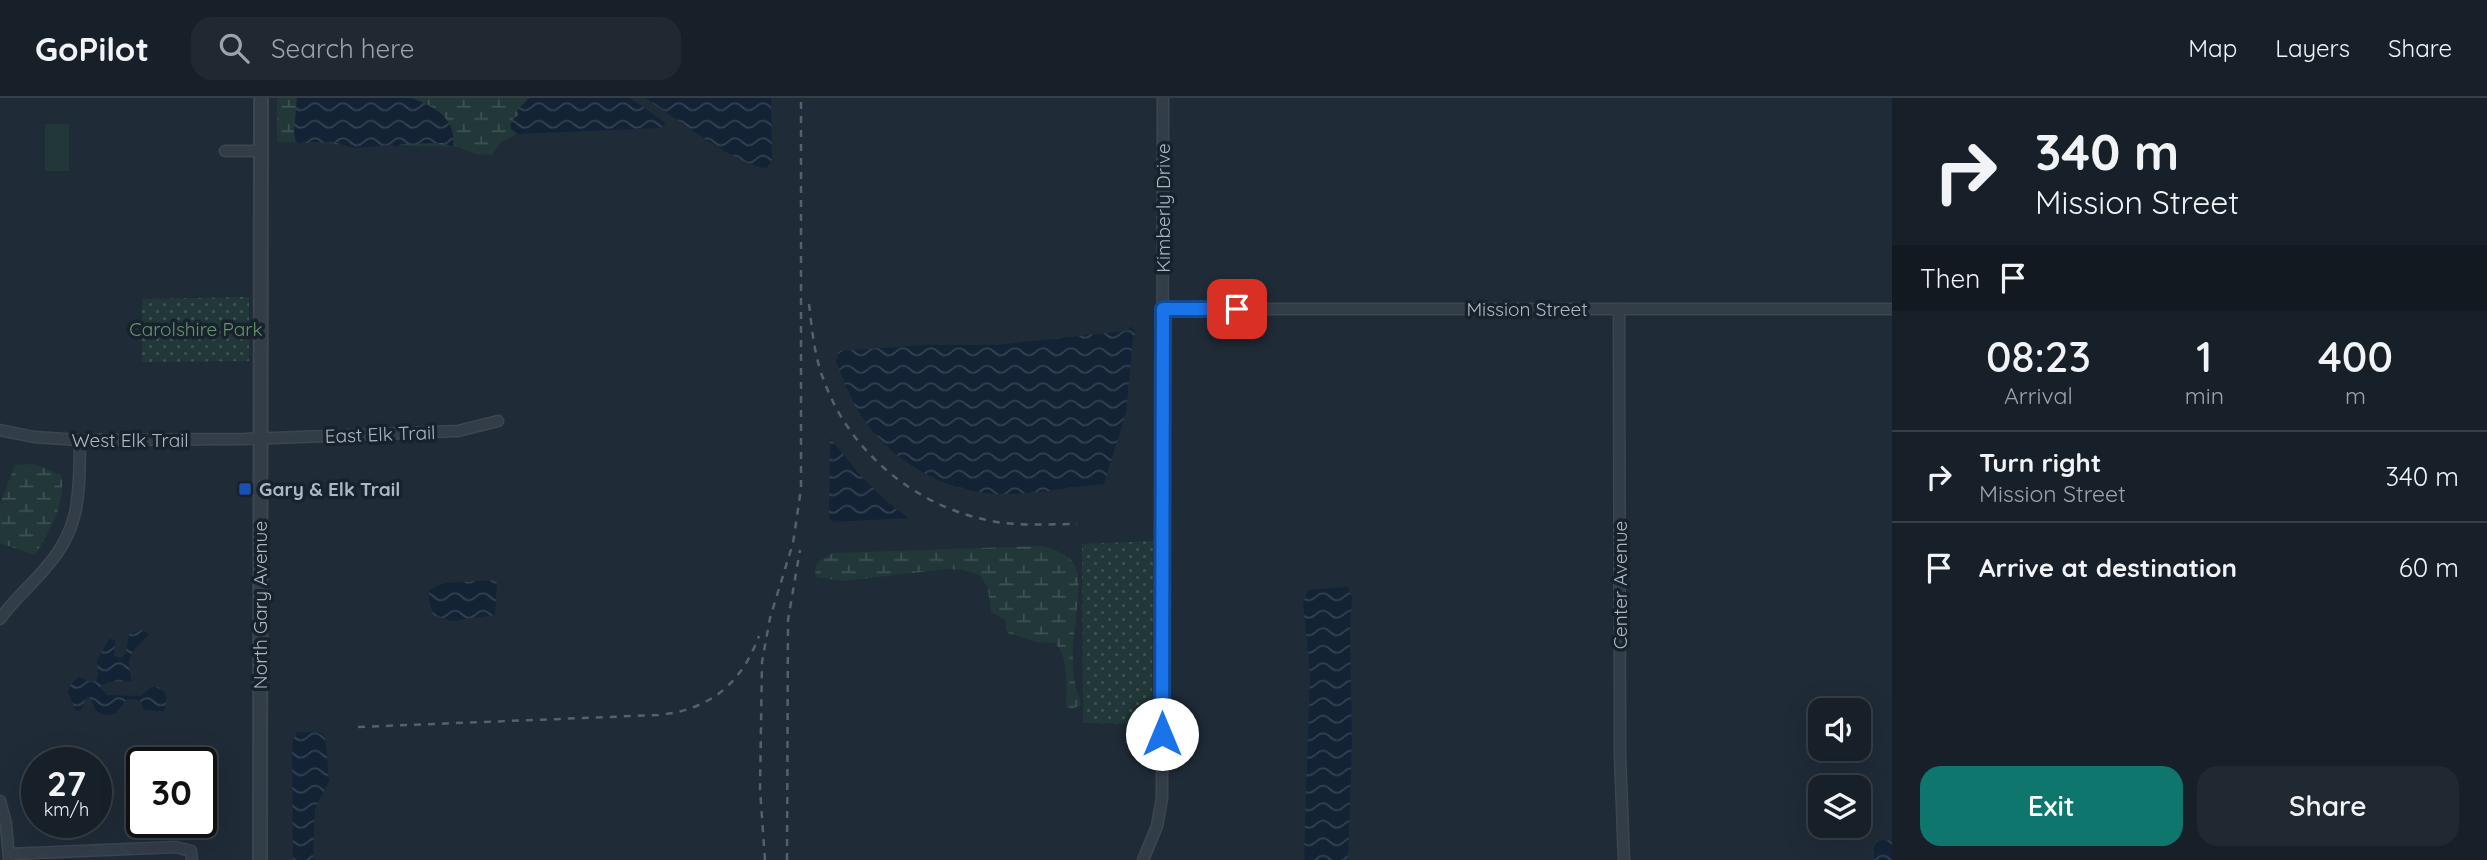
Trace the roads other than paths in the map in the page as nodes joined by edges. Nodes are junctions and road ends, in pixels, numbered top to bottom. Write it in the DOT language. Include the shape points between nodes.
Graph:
graph roads {
  1 [pos="261,98"];
  2 [pos="1163,98"];
  3 [pos="225,151"];
  4 [pos="261,151"];
  5 [pos="1163,309"];
  6 [pos="1619,309"];
  7 [pos="1892,309"];
  8 [pos="498,421"];
  9 [pos="0,429"];
  10 [pos="261,439"];
  11 [pos="80,440"];
  12 [pos="0,618"];
  13 [pos="0,801"];
  14 [pos="69,856"];
  15 [pos="9,857"];
  16 [pos="192,860"];
  17 [pos="260,860"];
  18 [pos="1143,860"];
  19 [pos="1624,860"];
  1 -- 4 [label="street, North Gary Avenue"];
  2 -- 5 [label="street, Kimberly Drive"];
  3 -- 4 [label="street"];
  4 -- 10 [label="street, North Gary Avenue"];
  5 -- 6 [label="street, Mission Street"];
  5 -- 18 [label="street, Kimberly Drive" via="1162,798 1155,834"];
  6 -- 7 [label="street, Mission Street"];
  6 -- 19 [label="street, Center Avenue"];
  8 -- 10 [label="street, East Elk Trail" via="458,431"];
  9 -- 11 [label="street, West Elk Trail"];
  10 -- 11 [label="street, West Elk Trail"];
  10 -- 17 [label="street, North Gary Avenue"];
  11 -- 12 [label="street" via="74,522 46,568"];
  13 -- 15 [label="street"];
  14 -- 15 [label="street"];
  14 -- 16 [label="street" via="176,847 191,851"];
}
